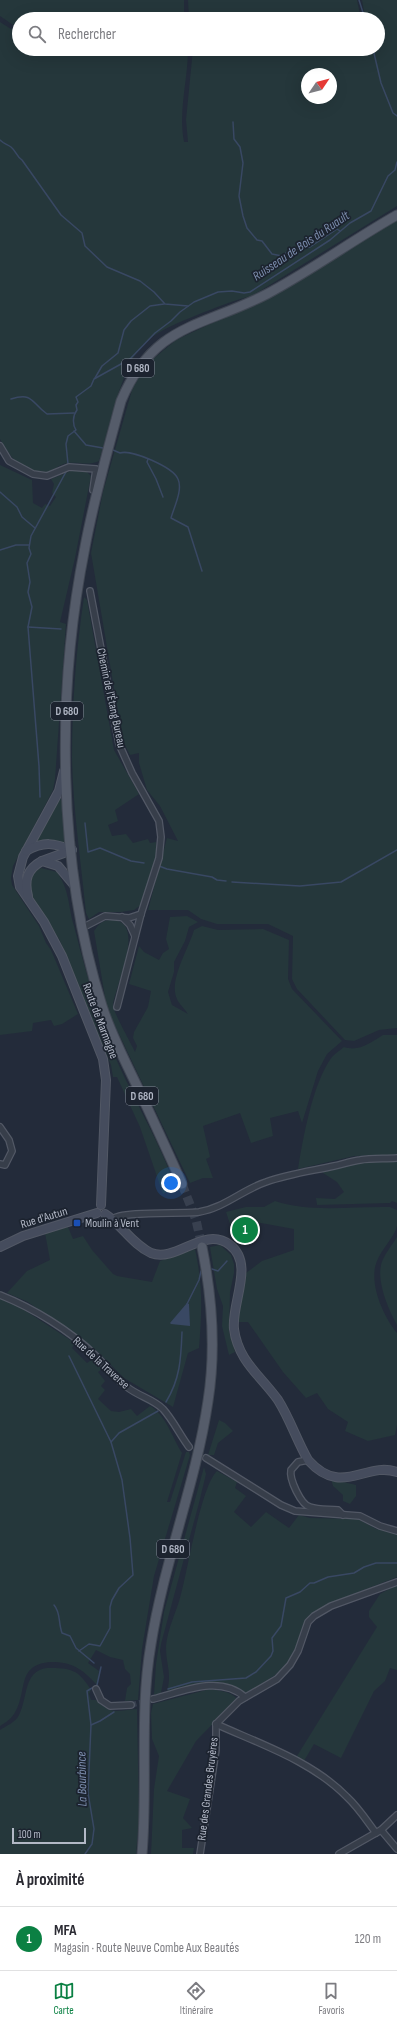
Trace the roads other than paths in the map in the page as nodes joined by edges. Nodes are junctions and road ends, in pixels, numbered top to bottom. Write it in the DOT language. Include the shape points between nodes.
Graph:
graph roads {
  1 [pos="397,215"];
  2 [pos="0,446"];
  3 [pos="106,460"];
  4 [pos="96,469"];
  5 [pos="94,504"];
  6 [pos="90,591"];
  7 [pos="66,760"];
  8 [pos="72,850"];
  9 [pos="26,851"];
  10 [pos="42,861"];
  11 [pos="74,885"];
  12 [pos="31,904"];
  13 [pos="142,914"];
  14 [pos="122,917"];
  15 [pos="82,928"];
  16 [pos="136,938"];
  17 [pos="117,1007"];
  18 [pos="0,1127"];
  19 [pos="397,1158"];
  20 [pos="0,1164"];
  21 [pos="182,1184"];
  22 [pos="101,1205"];
  23 [pos="96,1213"];
  24 [pos="105,1214"];
  25 [pos="113,1219"];
  26 [pos="1,1246"];
  27 [pos="202,1247"];
  28 [pos="0,1295"];
  29 [pos="189,1447"];
  30 [pos="206,1458"];
  31 [pos="308,1460"];
  32 [pos="397,1472"];
  33 [pos="343,1515"];
  34 [pos="397,1531"];
  35 [pos="397,1582"];
  36 [pos="96,1689"];
  37 [pos="245,1697"];
  38 [pos="153,1699"];
  39 [pos="132,1705"];
  40 [pos="216,1724"];
  41 [pos="397,1815"];
  42 [pos="379,1831"];
  43 [pos="397,1849"];
  44 [pos="142,1854"];
  45 [pos="200,1854"];
  46 [pos="339,1854"];
  1 -- 3 [label="main road, D 680" via="267,294 182,330 165,341 140,365 130,380 121,401"];
  2 -- 4 [label="street" via="9,461 33,474 47,476 69,467"];
  3 -- 4 [label="street"];
  3 -- 5 [label="main road, D 680"];
  4 -- 5 [label="street" via="92,501"];
  5 -- 7 [label="main road, D 680" via="72,632"];
  6 -- 13 [label="street, Chemin de l'Étang Bureau" via="119,744 132,773 159,820 159,858"];
  7 -- 8 [label="main road, D 680"];
  7 -- 9 [label="main road, Route de Marmagne" via="58,791"];
  8 -- 9 [label="main road" via="49,843"];
  8 -- 10 [label="main road, Route de Marmagne"];
  8 -- 11 [label="main road, D 680"];
  9 -- 12 [label="main road, Route de Marmagne" via="19,866 18,876 20,887"];
  10 -- 11 [label="main road" via="58,866"];
  10 -- 12 [label="main road, Route de Marmagne" via="32,867 26,879"];
  11 -- 15 [label="main road, D 680"];
  12 -- 22 [label="main road, Route de Marmagne" via="62,956 103,1059 106,1080"];
  13 -- 14 [label="street" via="129,918"];
  13 -- 16 [label="street, Chemin de l'Étang Bureau"];
  14 -- 15 [label="street" via="106,916"];
  14 -- 16 [label="street" via="134,930"];
  15 -- 21 [label="main road, D 680" via="102,1008"];
  16 -- 17 [label="street, Chemin de l'Étang Bureau"];
  18 -- 20 [label="street" via="9,1140 12,1152 9,1160 5,1164"];
  19 -- 25 [label="street" via="360,1160 294,1174 242,1192 218,1208 181,1214 125,1214"];
  22 -- 23 [label="main road" via="96,1207"];
  22 -- 24 [label="main road" via="105,1207"];
  23 -- 24 [label="main road" via="101,1216"];
  23 -- 26 [label="main road, Rue d'Autun" via="23,1236"];
  24 -- 25 [label="main road"];
  25 -- 31 [label="main road" via="138,1244 152,1253 169,1253 197,1242 215,1239 224,1241 238,1254 241,1267 234,1311 237,1342 251,1370 278,1401"];
  27 -- 44 [label="main road, D 680" via="208,1286 212,1351 209,1392 194,1472 150,1646 146,1696"];
  28 -- 29 [label="street, Rue de la Traverse" via="37,1313 77,1340 126,1387 156,1403"];
  30 -- 33 [label="street" via="295,1512"];
  31 -- 32 [label="main road" via="326,1474 344,1478 355,1478 381,1470"];
  31 -- 33 [label="street" via="298,1462 291,1470 294,1487 310,1508 338,1510"];
  33 -- 34 [label="street" via="360,1516"];
  35 -- 37 [label="street" via="331,1606 314,1616 308,1622 290,1665 277,1679"];
  36 -- 39 [label="street" via="102,1700 114,1708"];
  37 -- 38 [label="street" via="225,1686 210,1685"];
  37 -- 40 [label="street"];
  40 -- 42 [label="street" via="315,1771 347,1796"];
  40 -- 45 [label="street, Rue des Grandes Bruyères" via="216,1750"];
  41 -- 42 [label="street"];
  42 -- 43 [label="street"];
  42 -- 46 [label="street"];
}
